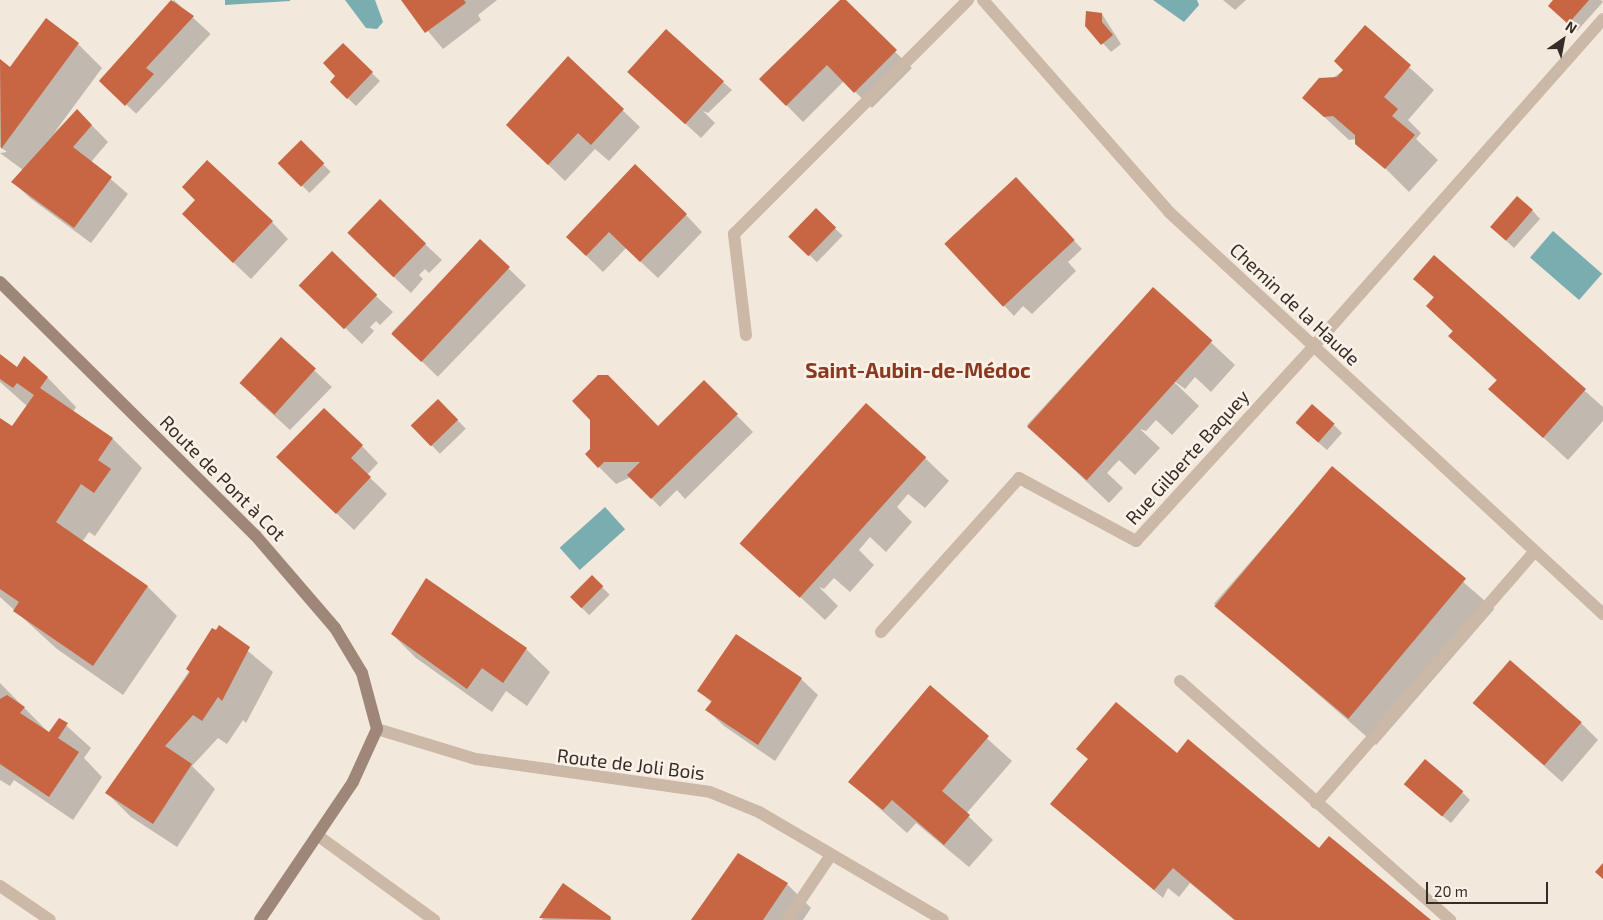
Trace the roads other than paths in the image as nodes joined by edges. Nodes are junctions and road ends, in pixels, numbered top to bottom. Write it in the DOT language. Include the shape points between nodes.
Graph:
graph roads {
  1 [pos="968,0"];
  2 [pos="983,0"];
  3 [pos="1603,19"];
  4 [pos="0,282"];
  5 [pos="746,335"];
  6 [pos="1313,347"];
  7 [pos="1534,552"];
  8 [pos="1603,614"];
  9 [pos="881,632"];
  10 [pos="1180,681"];
  11 [pos="377,729"];
  12 [pos="1316,803"];
  13 [pos="317,835"];
  14 [pos="831,855"];
  15 [pos="0,886"];
  16 [pos="50,920"];
  17 [pos="260,920"];
  18 [pos="434,920"];
  19 [pos="787,920"];
  20 [pos="943,920"];
  21 [pos="1450,920"];
  1 -- 5 [label="street" via="734,234"];
  2 -- 6 [label="street, Chemin de la Haude" via="1169,212"];
  3 -- 6 [label="street"];
  4 -- 11 [label="street, Route de Pont à Cot" via="255,534 335,628 362,673"];
  6 -- 7 [label="street, Chemin de la Haude"];
  6 -- 9 [label="street, Rue Gilberte Baquey" via="1136,541 1019,478"];
  7 -- 8 [label="street, Chemin de la Haude"];
  7 -- 12 [label="street"];
  10 -- 12 [label="street"];
  11 -- 13 [label="street" via="353,782"];
  11 -- 14 [label="street, Route de Joli Bois" via="476,759 710,792 759,812"];
  12 -- 21 [label="street"];
  13 -- 17 [label="street"];
  13 -- 18 [label="street"];
  14 -- 19 [label="street"];
  14 -- 20 [label="street, Route de Joli Bois"];
  15 -- 16 [label="street"];
}
